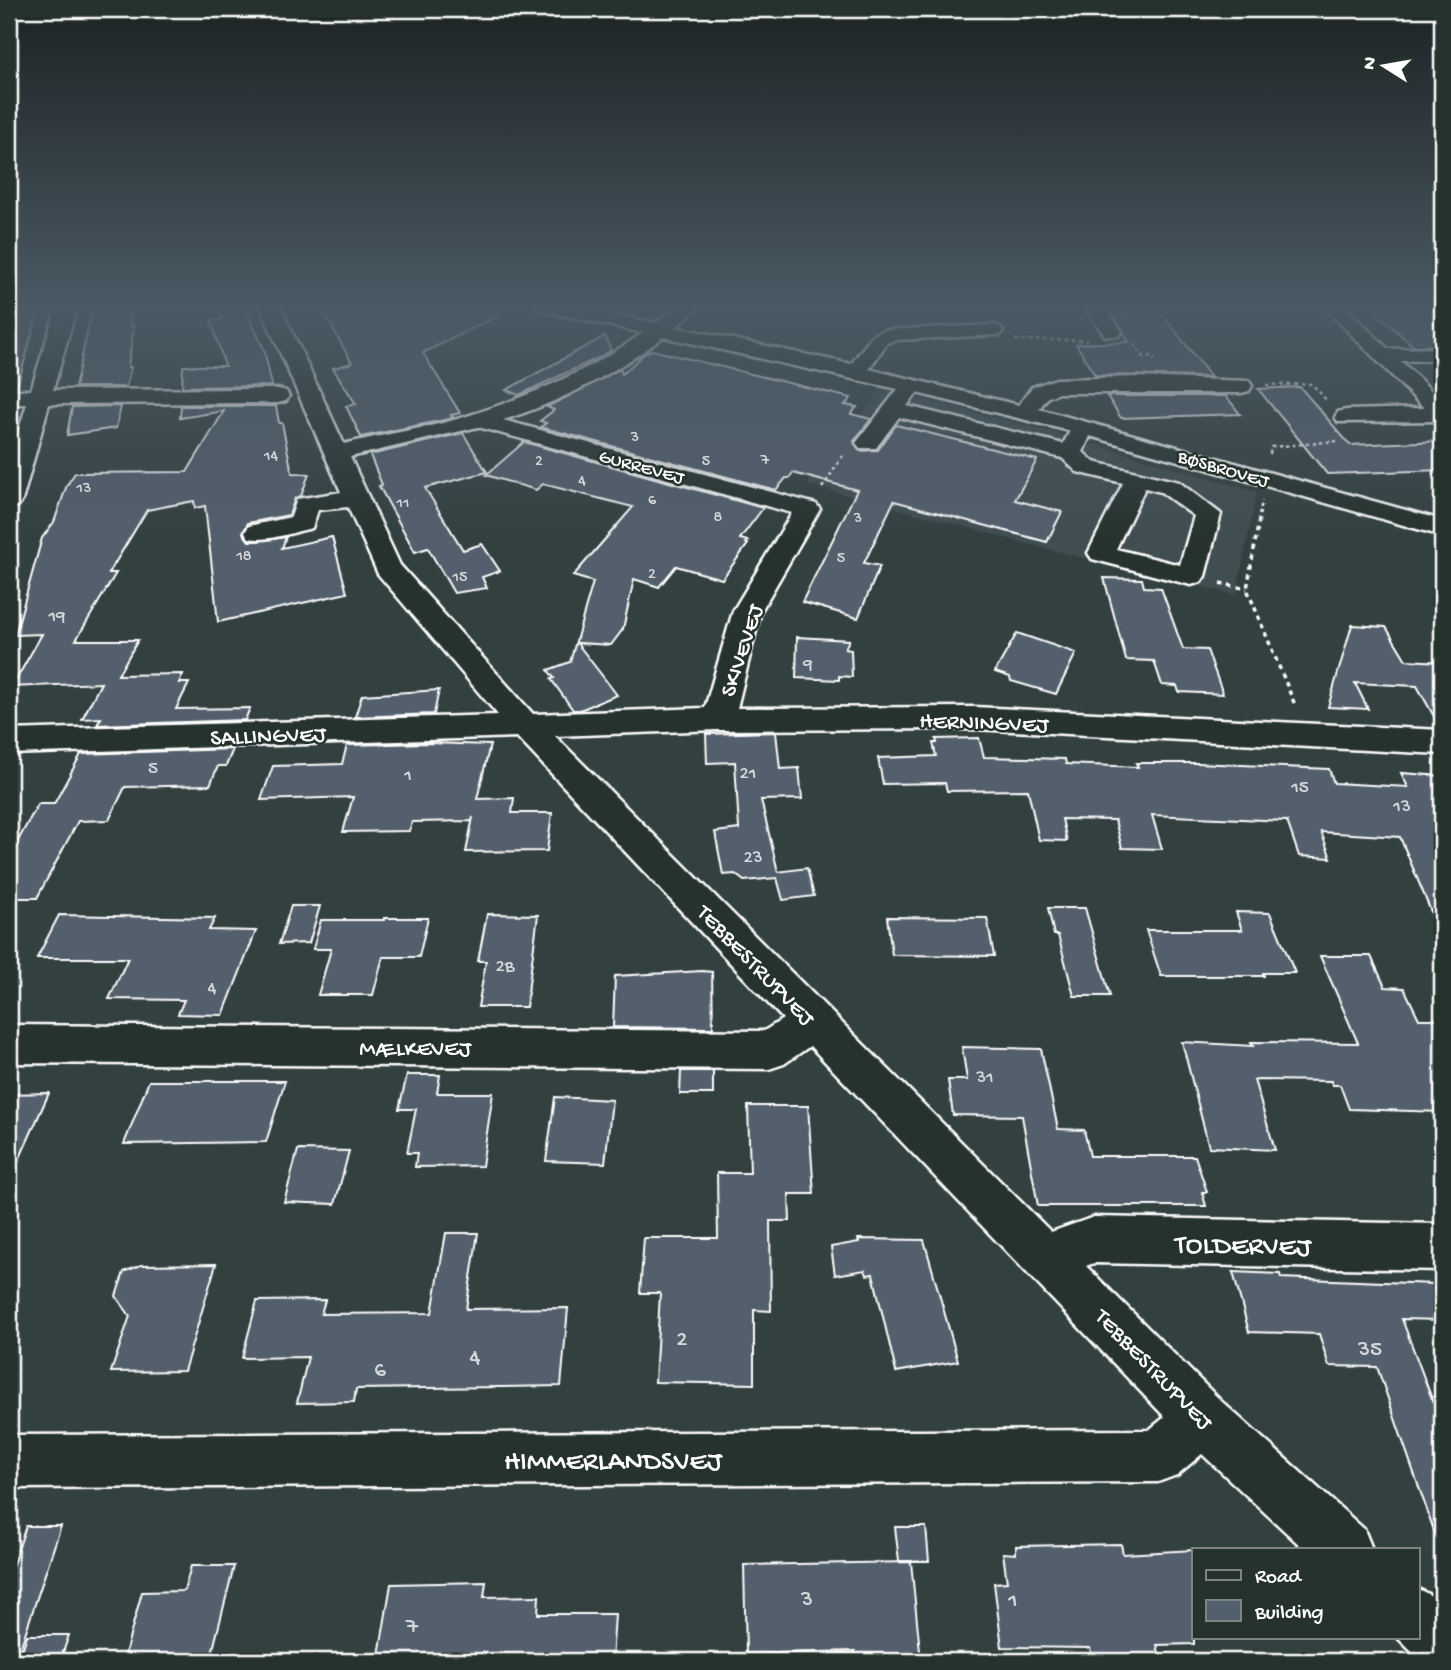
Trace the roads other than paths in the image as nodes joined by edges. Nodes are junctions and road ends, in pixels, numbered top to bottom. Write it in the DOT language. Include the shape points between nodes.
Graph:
graph roads {
  1 [pos="42,384"];
  2 [pos="307,384"];
  3 [pos="571,384"];
  4 [pos="907,384"];
  5 [pos="1412,384"];
  6 [pos="912,385"];
  7 [pos="1241,386"];
  8 [pos="278,396"];
  9 [pos="9,397"];
  10 [pos="38,397"];
  11 [pos="893,409"];
  12 [pos="1025,413"];
  13 [pos="1442,414"];
  14 [pos="1346,417"];
  15 [pos="477,420"];
  16 [pos="1083,427"];
  17 [pos="868,443"];
  18 [pos="335,453"];
  19 [pos="1070,453"];
  20 [pos="1137,479"];
  21 [pos="356,498"];
  22 [pos="9,501"];
  23 [pos="1442,502"];
  24 [pos="807,509"];
  25 [pos="1432,525"];
  26 [pos="258,532"];
  27 [pos="718,719"];
  28 [pos="526,726"];
  29 [pos="9,742"];
  30 [pos="1442,743"];
  31 [pos="813,1022"];
  32 [pos="9,1044"];
  33 [pos="1442,1247"];
  34 [pos="1047,1257"];
  35 [pos="1203,1419"];
  36 [pos="9,1462"];
  37 [pos="1343,1548"];
  38 [pos="1420,1620"];
  39 [pos="1442,1641"];
  1 -- 10 [label="street"];
  2 -- 18 [label="street, TEBBESTRUPVEJ"];
  3 -- 15 [label="street" via="538,401"];
  4 -- 6 [label="street, BØSBROVEJ"];
  5 -- 13 [label="street"];
  6 -- 11 [label="street"];
  6 -- 12 [label="street, BØSBROVEJ"];
  7 -- 12 [label="street" via="1056,386 1040,392"];
  8 -- 10 [label="street"];
  9 -- 10 [label="street"];
  10 -- 22 [label="street"];
  11 -- 17 [label="street"];
  11 -- 19 [label="street"];
  12 -- 16 [label="street, BØSBROVEJ"];
  13 -- 14 [label="street"];
  15 -- 18 [label="street"];
  15 -- 24 [label="street, GURREVEJ"];
  16 -- 19 [label="street"];
  16 -- 25 [label="street, BØSBROVEJ"];
  18 -- 21 [label="street, TEBBESTRUPVEJ"];
  19 -- 20 [label="street" via="1086,467"];
  21 -- 26 [label="street" via="306,504 303,522"];
  21 -- 28 [label="street, TEBBESTRUPVEJ" via="388,568"];
  23 -- 25 [label="street, BØSBROVEJ" via="1434,506"];
  24 -- 27 [label="street, SKIVEVEJ" via="747,611"];
  27 -- 28 [label="street, HERNINGVEJ"];
  27 -- 30 [label="street, HERNINGVEJ" via="974,718"];
  28 -- 29 [label="street, SALLINGVEJ"];
  28 -- 31 [label="street, TEBBESTRUPVEJ"];
  31 -- 32 [label="street, MÆLKEVEJ" via="769,1050"];
  31 -- 34 [label="street, TEBBESTRUPVEJ"];
  33 -- 34 [label="street, TOLDERVEJ" via="1094,1240"];
  34 -- 35 [label="street, TEBBESTRUPVEJ"];
  35 -- 36 [label="street, HIMMERLANDSVEJ" via="1158,1456"];
  35 -- 37 [label="street, TEBBESTRUPVEJ"];
  38 -- 39 [label="street"];
}
